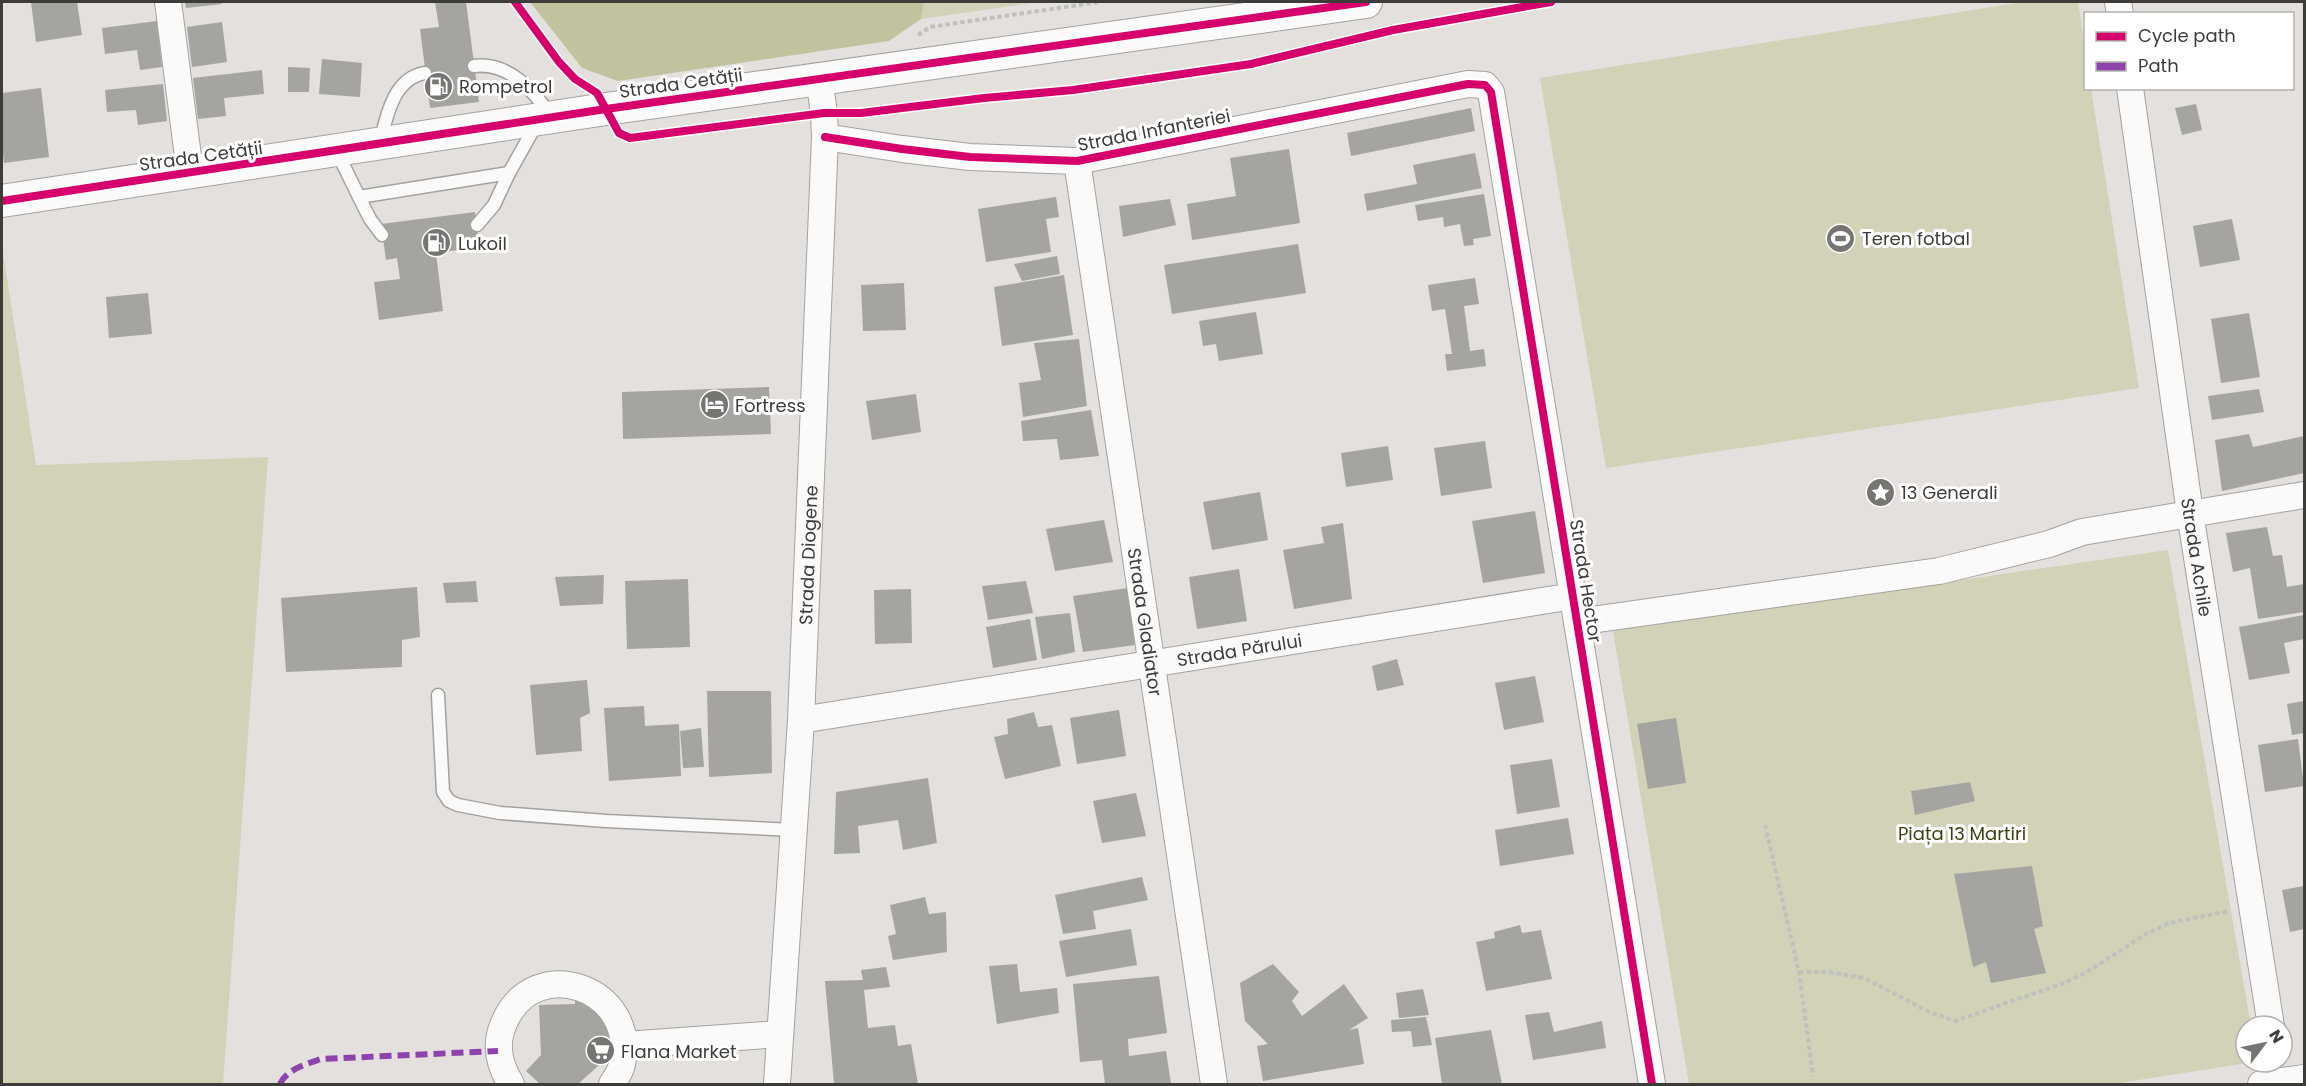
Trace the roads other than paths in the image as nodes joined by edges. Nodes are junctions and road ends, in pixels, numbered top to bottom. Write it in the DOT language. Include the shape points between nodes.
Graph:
graph roads {
  1 [pos="168,2"];
  2 [pos="1366,2"];
  3 [pos="474,66"];
  4 [pos="425,73"];
  5 [pos="819,78"];
  6 [pos="1485,85"];
  7 [pos="2130,90"];
  8 [pos="546,118"];
  9 [pos="825,137"];
  10 [pos="379,144"];
  11 [pos="337,151"];
  12 [pos="1077,161"];
  13 [pos="190,172"];
  14 [pos="509,173"];
  15 [pos="359,197"];
  16 [pos="2,201"];
  17 [pos="477,225"];
  18 [pos="382,234"];
  19 [pos="2304,495"];
  20 [pos="2190,513"];
  21 [pos="1573,596"];
  22 [pos="1577,622"];
  23 [pos="1152,663"];
  24 [pos="438,695"];
  25 [pos="801,720"];
  26 [pos="793,830"];
  27 [pos="2269,1014"];
  28 [pos="780,1034"];
  29 [pos="625,1045"];
  30 [pos="511,1084"];
  31 [pos="612,1084"];
  32 [pos="777,1084"];
  33 [pos="1214,1084"];
  34 [pos="1652,1084"];
  1 -- 13 [label="street"];
  2 -- 5 [label="street, Strada Cetății"];
  3 -- 8 [label="lane" via="492,66 521,81 537,96"];
  4 -- 10 [label="lane" via="407,81 393,98"];
  5 -- 8 [label="street, Strada Cetății"];
  5 -- 9 [label="street, Strada Diogene"];
  6 -- 12 [label="street, Strada Infanteriei" via="1468,84"];
  6 -- 21 [label="street, Strada Hector" via="1494,100"];
  7 -- 20 [label="street, Strada Achile"];
  8 -- 10 [label="street, Strada Cetății"];
  8 -- 14 [label="lane"];
  9 -- 12 [label="street, Strada Infanteriei" via="970,157"];
  9 -- 25 [label="street, Strada Diogene"];
  10 -- 11 [label="street, Strada Cetății"];
  11 -- 13 [label="street, Strada Cetății"];
  11 -- 15 [label="lane"];
  12 -- 23 [label="street, Strada Gladiator"];
  13 -- 16 [label="street, Strada Cetății"];
  14 -- 15 [label="lane"];
  14 -- 17 [label="lane" via="494,205"];
  15 -- 18 [label="lane"];
  19 -- 20 [label="street"];
  20 -- 22 [label="street" via="2082,532 1939,572"];
  20 -- 27 [label="street, Strada Achile"];
  21 -- 22 [label="street, Strada Hector"];
  21 -- 23 [label="street, Strada Părului"];
  22 -- 34 [label="street, Strada Hector"];
  23 -- 25 [label="street, Strada Părului"];
  23 -- 33 [label="street, Strada Gladiator"];
  24 -- 26 [label="lane" via="443,792 458,806 606,821"];
  25 -- 26 [label="street, Strada Diogene"];
  26 -- 28 [label="street, Strada Diogene"];
  28 -- 29 [label="street"];
  28 -- 32 [label="street, Strada Diogene"];
  29 -- 30 [label="street" via="621,1025 596,994 578,986 538,988 521,998 508,1013 500,1032 498,1051"];
  29 -- 31 [label="street" via="622,1066"];
}
